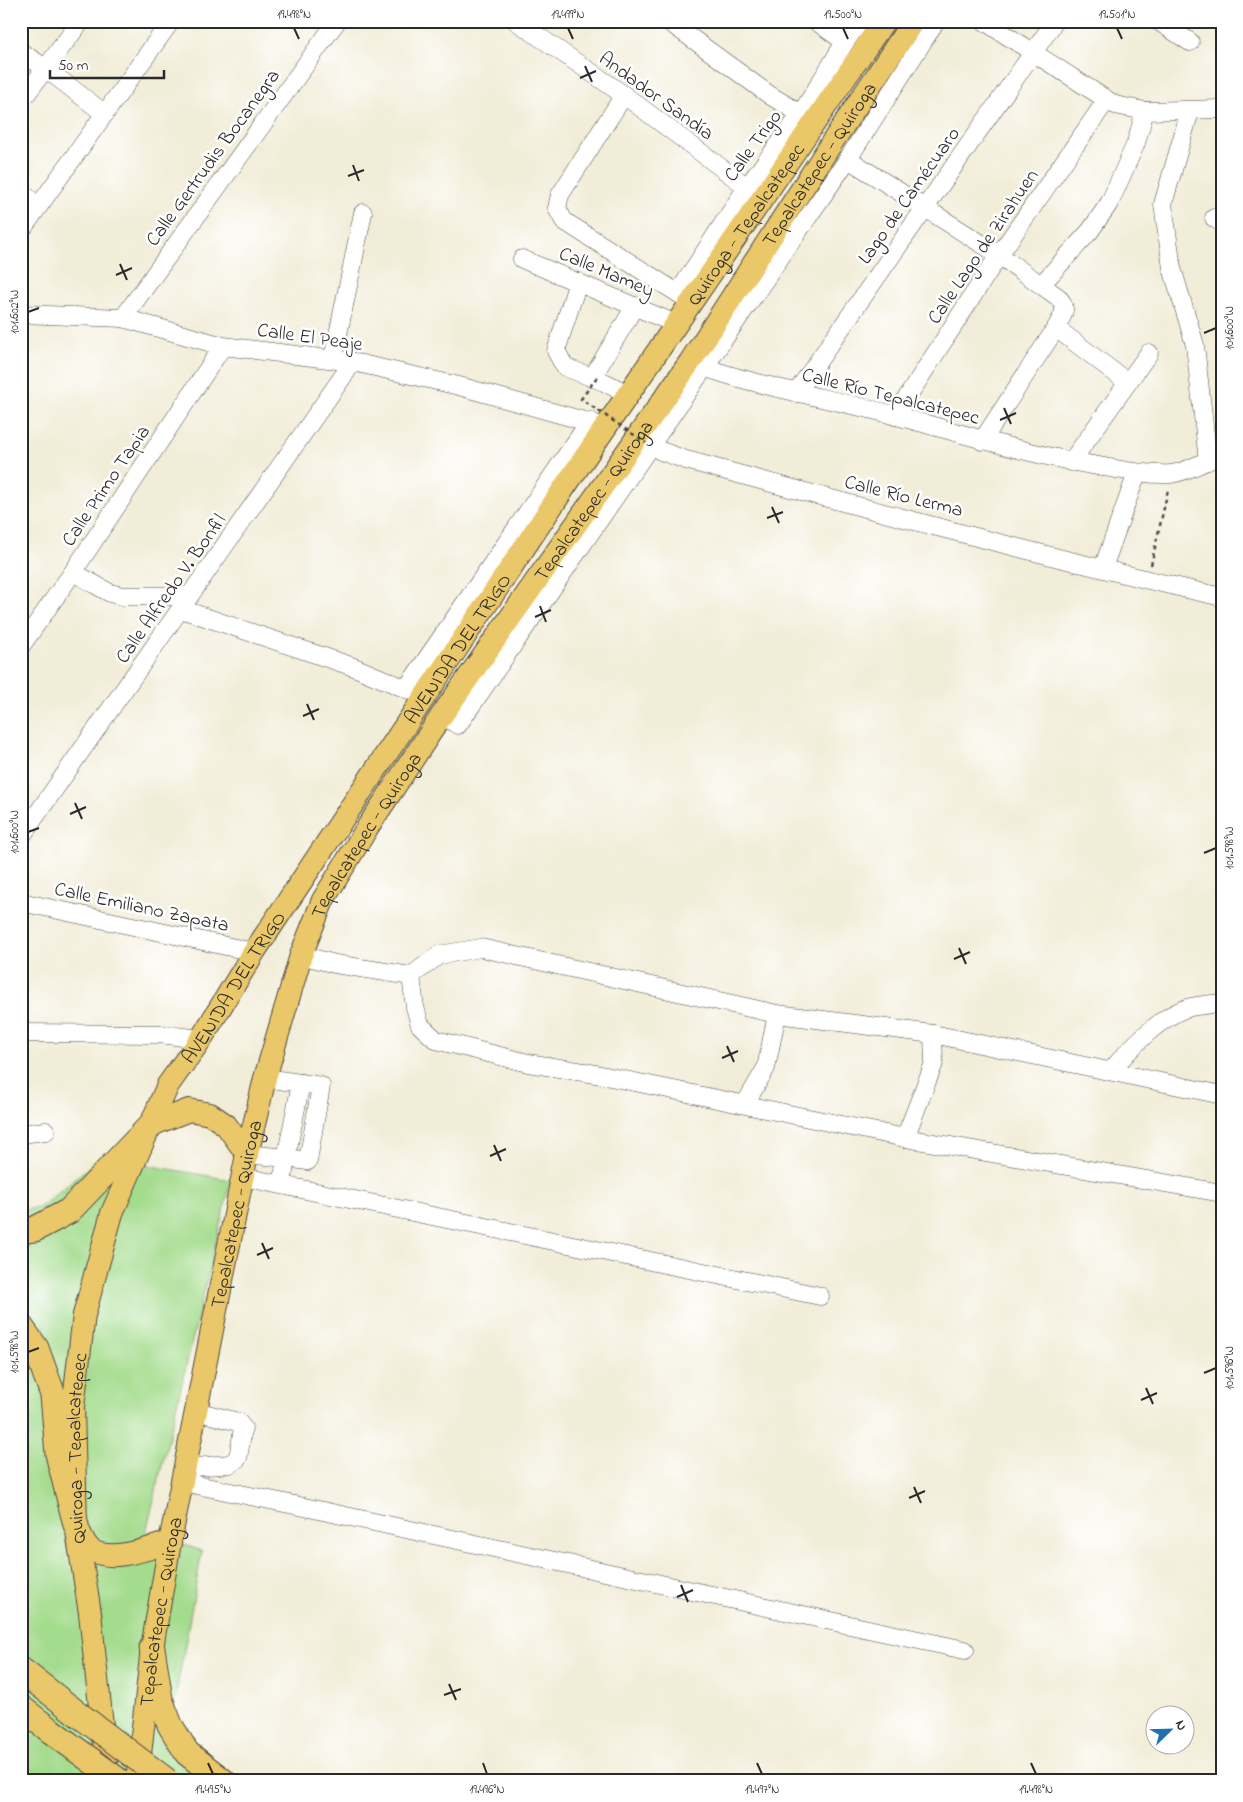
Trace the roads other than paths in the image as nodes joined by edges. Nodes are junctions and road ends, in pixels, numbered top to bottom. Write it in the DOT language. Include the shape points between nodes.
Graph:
graph roads {
  1 [pos="81,21"];
  2 [pos="337,21"];
  3 [pos="516,21"];
  4 [pos="668,21"];
  5 [pos="816,21"];
  6 [pos="860,21"];
  7 [pos="884,21"];
  8 [pos="913,21"];
  9 [pos="936,21"];
  10 [pos="984,21"];
  11 [pos="1055,21"];
  12 [pos="1158,21"];
  13 [pos="165,24"];
  14 [pos="845,42"];
  15 [pos="1190,42"];
  16 [pos="21,52"];
  17 [pos="1032,54"];
  18 [pos="45,68"];
  19 [pos="624,95"];
  20 [pos="21,101"];
  21 [pos="1106,101"];
  22 [pos="1222,109"];
  23 [pos="1145,111"];
  24 [pos="1190,111"];
  25 [pos="105,114"];
  26 [pos="801,114"];
  27 [pos="848,159"];
  28 [pos="747,187"];
  29 [pos="21,192"];
  30 [pos="38,206"];
  31 [pos="926,208"];
  32 [pos="363,213"];
  33 [pos="21,231"];
  34 [pos="999,255"];
  35 [pos="522,259"];
  36 [pos="578,282"];
  37 [pos="1041,285"];
  38 [pos="684,298"];
  39 [pos="635,306"];
  40 [pos="21,314"];
  41 [pos="123,318"];
  42 [pos="676,324"];
  43 [pos="1056,328"];
  44 [pos="223,346"];
  45 [pos="1149,353"];
  46 [pos="332,359"];
  47 [pos="353,362"];
  48 [pos="697,365"];
  49 [pos="595,378"];
  50 [pos="1127,382"];
  51 [pos="796,393"];
  52 [pos="628,394"];
  53 [pos="895,416"];
  54 [pos="598,424"];
  55 [pos="982,441"];
  56 [pos="648,444"];
  57 [pos="1215,457"];
  58 [pos="1071,462"];
  59 [pos="1137,473"];
  60 [pos="1103,568"];
  61 [pos="73,572"];
  62 [pos="1222,597"];
  63 [pos="186,603"];
  64 [pos="21,646"];
  65 [pos="415,693"];
  66 [pos="442,714"];
  67 [pos="21,837"];
  68 [pos="299,886"];
  69 [pos="323,900"];
  70 [pos="21,902"];
  71 [pos="254,952"];
  72 [pos="301,955"];
  73 [pos="411,976"];
  74 [pos="1222,1003"];
  75 [pos="777,1014"];
  76 [pos="21,1033"];
  77 [pos="933,1034"];
  78 [pos="201,1039"];
  79 [pos="1111,1071"];
  80 [pos="265,1078"];
  81 [pos="301,1083"];
  82 [pos="1222,1095"];
  83 [pos="745,1104"];
  84 [pos="150,1125"];
  85 [pos="293,1127"];
  86 [pos="313,1130"];
  87 [pos="46,1131"];
  88 [pos="21,1134"];
  89 [pos="905,1138"];
  90 [pos="247,1154"];
  91 [pos="286,1158"];
  92 [pos="308,1161"];
  93 [pos="243,1177"];
  94 [pos="282,1184"];
  95 [pos="302,1189"];
  96 [pos="1222,1194"];
  97 [pos="21,1231"];
  98 [pos="820,1296"];
  99 [pos="21,1327"];
  100 [pos="196,1411"];
  101 [pos="183,1475"];
  102 [pos="76,1525"];
  103 [pos="170,1542"];
  104 [pos="152,1648"];
  105 [pos="966,1650"];
  106 [pos="21,1670"];
  107 [pos="21,1708"];
  108 [pos="108,1781"];
  109 [pos="119,1781"];
  110 [pos="137,1781"];
  111 [pos="167,1781"];
  112 [pos="223,1781"];
  1 -- 18 [label="street"];
  2 -- 41 [label="street, Calle Gertrudis Bocanegra"];
  3 -- 19 [label="street, Andador Sandía"];
  4 -- 26 [label="street"];
  5 -- 14 [label="street"];
  6 -- 14 [label="street, Calle Trigo"];
  7 -- 38 [label="main road, Quiroga - Tepalcatepec"];
  8 -- 48 [label="main road, Tepalcatepec - Quiroga" via="826,152"];
  9 -- 27 [label="street"];
  10 -- 17 [label="street"];
  11 -- 17 [label="street, Lago de Camécuaro"];
  12 -- 15 [label="street"];
  13 -- 25 [label="street"];
  14 -- 26 [label="street, Calle Trigo"];
  16 -- 18 [label="street"];
  17 -- 21 [label="street"];
  17 -- 31 [label="street, Lago de Camécuaro"];
  18 -- 20 [label="street"];
  18 -- 25 [label="street"];
  19 -- 28 [label="street, Andador Sandía"];
  19 -- 38 [label="street" via="560,195 557,208 564,220"];
  21 -- 23 [label="street"];
  21 -- 34 [label="street, Calle Lago de Zirahuen"];
  22 -- 24 [label="street"];
  23 -- 24 [label="street"];
  23 -- 37 [label="street" via="1136,143 1110,202 1090,231"];
  24 -- 57 [label="street" via="1163,204 1172,268 1195,345"];
  25 -- 30 [label="street"];
  26 -- 28 [label="street, Calle Trigo"];
  27 -- 31 [label="street"];
  27 -- 48 [label="street"];
  28 -- 38 [label="street, Calle Trigo"];
  29 -- 30 [label="street"];
  30 -- 33 [label="street"];
  31 -- 34 [label="street"];
  31 -- 51 [label="street, Lago de Camécuaro"];
  32 -- 46 [label="street"];
  34 -- 37 [label="street"];
  34 -- 53 [label="street, Calle Lago de Zirahuen"];
  35 -- 36 [label="street, Calle Mamey"];
  36 -- 39 [label="street, Calle Mamey"];
  36 -- 49 [label="street" via="556,351 565,367"];
  37 -- 43 [label="street" via="1064,305"];
  38 -- 42 [label="main road, Quiroga - Tepalcatepec"];
  39 -- 42 [label="street, Calle Mamey"];
  39 -- 49 [label="street"];
  40 -- 41 [label="street, Calle El Peaje"];
  41 -- 44 [label="street, Calle El Peaje"];
  42 -- 52 [label="main road, Quiroga - Tepalcatepec"];
  43 -- 50 [label="street"];
  43 -- 55 [label="street"];
  44 -- 46 [label="street, Calle El Peaje"];
  44 -- 61 [label="street, Calle Primo Tapia"];
  45 -- 50 [label="street"];
  46 -- 47 [label="street, Calle El Peaje"];
  47 -- 54 [label="street, Calle El Peaje" via="459,386"];
  47 -- 63 [label="street, Calle Alfredo V. Bonfil"];
  48 -- 51 [label="street, Calle Río Tepalcatepec"];
  48 -- 56 [label="street"];
  48 -- 66 [label="main road, Tepalcatepec - Quiroga"];
  49 -- 52 [label="street"];
  50 -- 58 [label="street"];
  51 -- 53 [label="street, Calle Río Tepalcatepec"];
  52 -- 54 [label="main road, Quiroga - Tepalcatepec"];
  53 -- 55 [label="street, Calle Río Tepalcatepec"];
  54 -- 65 [label="main road, AVENIDA DEL TRIGO"];
  55 -- 58 [label="street, Calle Río Tepalcatepec"];
  56 -- 60 [label="street, Calle Río Lerma" via="686,460"];
  56 -- 66 [label="street" via="458,725"];
  57 -- 59 [label="street, Calle Río Tepalcatepec" via="1172,474"];
  58 -- 59 [label="street, Calle Río Tepalcatepec"];
  59 -- 60 [label="street"];
  60 -- 62 [label="street, Calle Río Lerma"];
  61 -- 63 [label="street" via="110,593"];
  61 -- 64 [label="street, Calle Primo Tapia"];
  63 -- 65 [label="street"];
  63 -- 67 [label="street, Calle Alfredo V. Bonfil"];
  65 -- 68 [label="main road, AVENIDA DEL TRIGO"];
  66 -- 69 [label="main road, Tepalcatepec - Quiroga"];
  68 -- 69 [label="main road"];
  68 -- 71 [label="main road, AVENIDA DEL TRIGO"];
  69 -- 72 [label="main road, Tepalcatepec - Quiroga"];
  70 -- 71 [label="street, Calle Emiliano Zapata"];
  71 -- 78 [label="main road, AVENIDA DEL TRIGO"];
  72 -- 73 [label="street"];
  72 -- 80 [label="main road, Tepalcatepec - Quiroga"];
  73 -- 75 [label="street" via="438,955 481,948"];
  73 -- 83 [label="street" via="420,1025 436,1040 528,1063"];
  74 -- 79 [label="street" via="1190,1007 1167,1019 1132,1046"];
  75 -- 77 [label="street"];
  75 -- 83 [label="street" via="766,1068"];
  76 -- 78 [label="street" via="159,1034"];
  77 -- 79 [label="street"];
  77 -- 89 [label="street" via="934,1063"];
  78 -- 84 [label="main road, AVENIDA DEL TRIGO" via="168,1085"];
  79 -- 82 [label="street"];
  80 -- 81 [label="street"];
  80 -- 90 [label="main road, Tepalcatepec - Quiroga"];
  81 -- 85 [label="street"];
  81 -- 86 [label="street" via="321,1086"];
  83 -- 89 [label="street"];
  84 -- 90 [label="main road" via="189,1110 210,1114 226,1125"];
  84 -- 97 [label="highway" via="68,1211 35,1229"];
  84 -- 102 [label="main road, Quiroga - Tepalcatepec" via="112,1213 84,1316 73,1408"];
  85 -- 86 [label="street"];
  85 -- 91 [label="street"];
  86 -- 92 [label="street"];
  87 -- 88 [label="street"];
  89 -- 96 [label="street"];
  90 -- 91 [label="street"];
  90 -- 93 [label="main road, Tepalcatepec - Quiroga"];
  91 -- 92 [label="street"];
  91 -- 94 [label="street"];
  92 -- 95 [label="street"];
  93 -- 94 [label="street"];
  93 -- 100 [label="main road, Tepalcatepec - Quiroga"];
  94 -- 95 [label="street"];
  95 -- 98 [label="street"];
  99 -- 102 [label="highway" via="36,1348 53,1395 58,1454"];
  100 -- 101 [label="main road, Tepalcatepec - Quiroga"];
  100 -- 101 [label="street" via="238,1422 243,1428 238,1458 230,1464"];
  101 -- 103 [label="main road, Tepalcatepec - Quiroga"];
  101 -- 105 [label="street" via="309,1508"];
  102 -- 103 [label="main road" via="89,1548 103,1555 119,1555"];
  102 -- 108 [label="main road, Quiroga - Tepalcatepec" via="90,1613"];
  103 -- 104 [label="main road, Tepalcatepec - Quiroga"];
  104 -- 110 [label="main road, Tepalcatepec - Quiroga"];
  104 -- 112 [label="highway" via="160,1699 170,1725 187,1752"];
  106 -- 111 [label="highway, bridge"];
  107 -- 109 [label="highway, bridge"];
}
